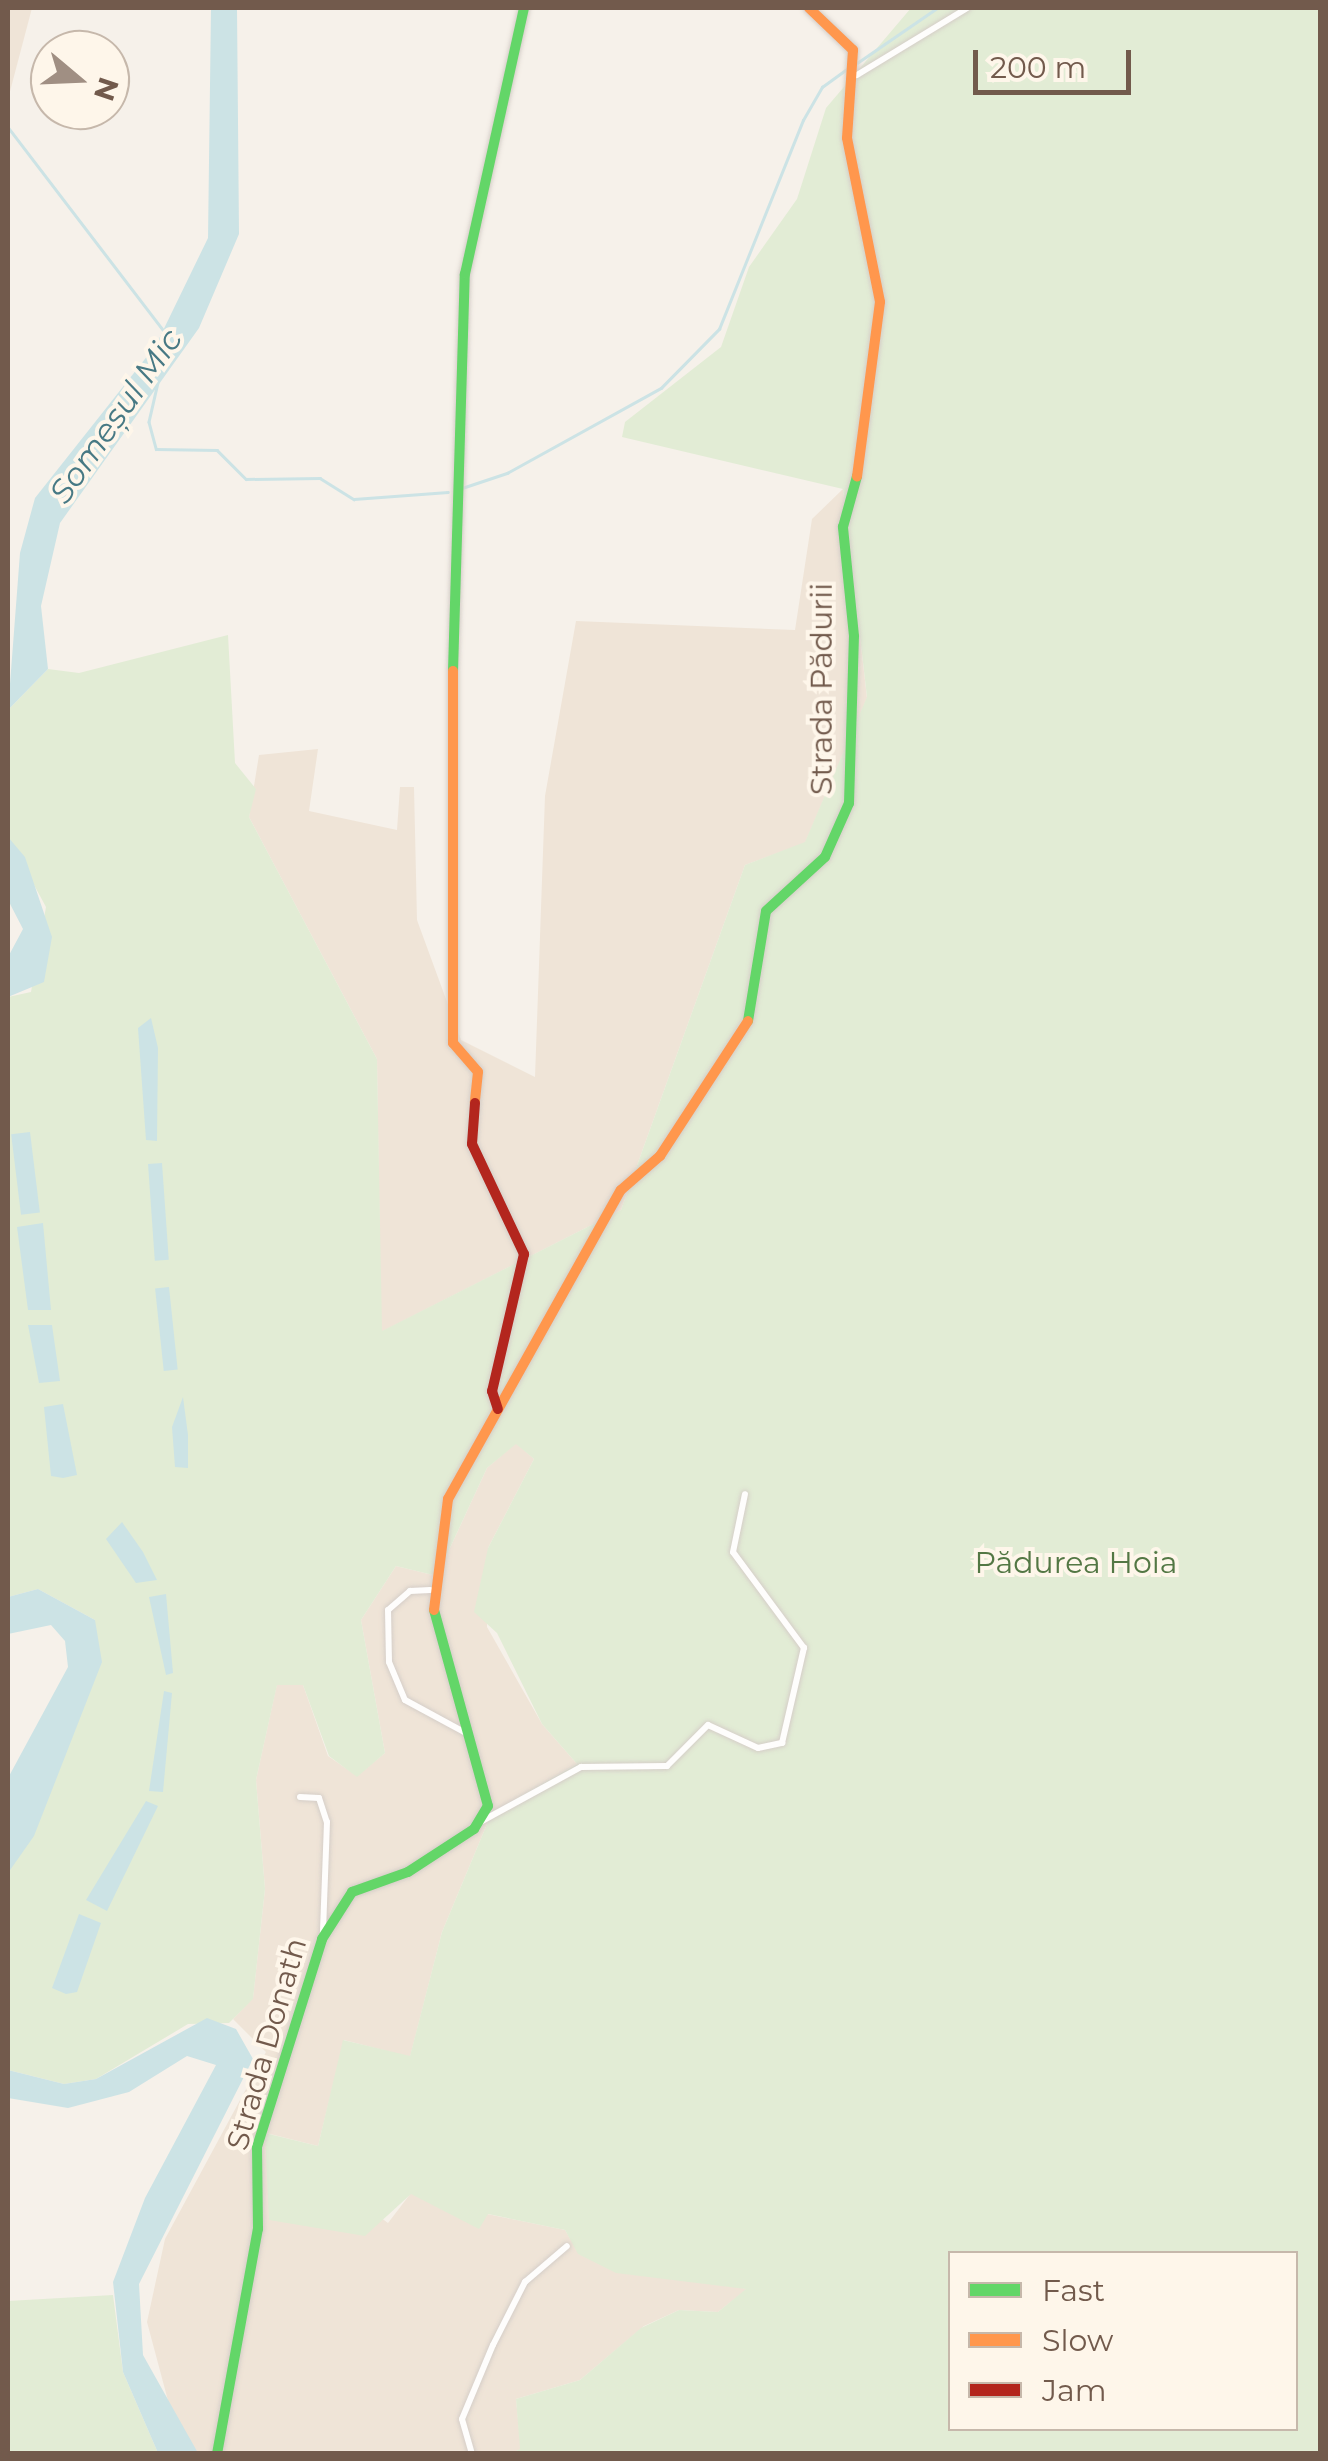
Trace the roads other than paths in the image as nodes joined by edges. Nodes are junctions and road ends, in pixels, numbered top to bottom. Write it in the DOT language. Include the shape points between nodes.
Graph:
graph roads {
  1 [pos="524,8"];
  2 [pos="810,8"];
  3 [pos="967,8"];
  4 [pos="856,66"];
  5 [pos="498,1409"];
  6 [pos="745,1494"];
  7 [pos="430,1590"];
  8 [pos="467,1734"];
  9 [pos="300,1796"];
  10 [pos="482,1821"];
  11 [pos="322,1940"];
  12 [pos="566,2246"];
  13 [pos="217,2454"];
  14 [pos="472,2454"];
  1 -- 5 [label="street, Strada Pădurii" via="465,274 453,503 451,1025 457,1054 478,1074 472,1144 524,1254 492,1391"];
  2 -- 4 [label="street" via="844,34"];
  3 -- 4 [label="street"];
  4 -- 5 [label="street, Strada Pădurii" via="846,138 880,310 860,470 843,527 854,636 849,803 824,857 766,912 755,1008 717,1080 660,1156 621,1190"];
  5 -- 7 [label="street, Strada Pădurii" via="448,1500"];
  6 -- 10 [label="street" via="733,1552 804,1648 782,1743 754,1746 708,1725 668,1766 581,1767"];
  7 -- 8 [label="street, Strada Pădurii"];
  7 -- 8 [label="street" via="410,1591 388,1610 389,1662 405,1700"];
  8 -- 10 [label="street, Strada Pădurii" via="488,1786"];
  9 -- 11 [label="street" via="318,1798 327,1822"];
  10 -- 11 [label="street, Strada Donath" via="408,1872 352,1892"];
  11 -- 13 [label="street, Strada Donath" via="257,2147 258,2229"];
  12 -- 14 [label="street" via="525,2282 493,2345 462,2419"];
}
